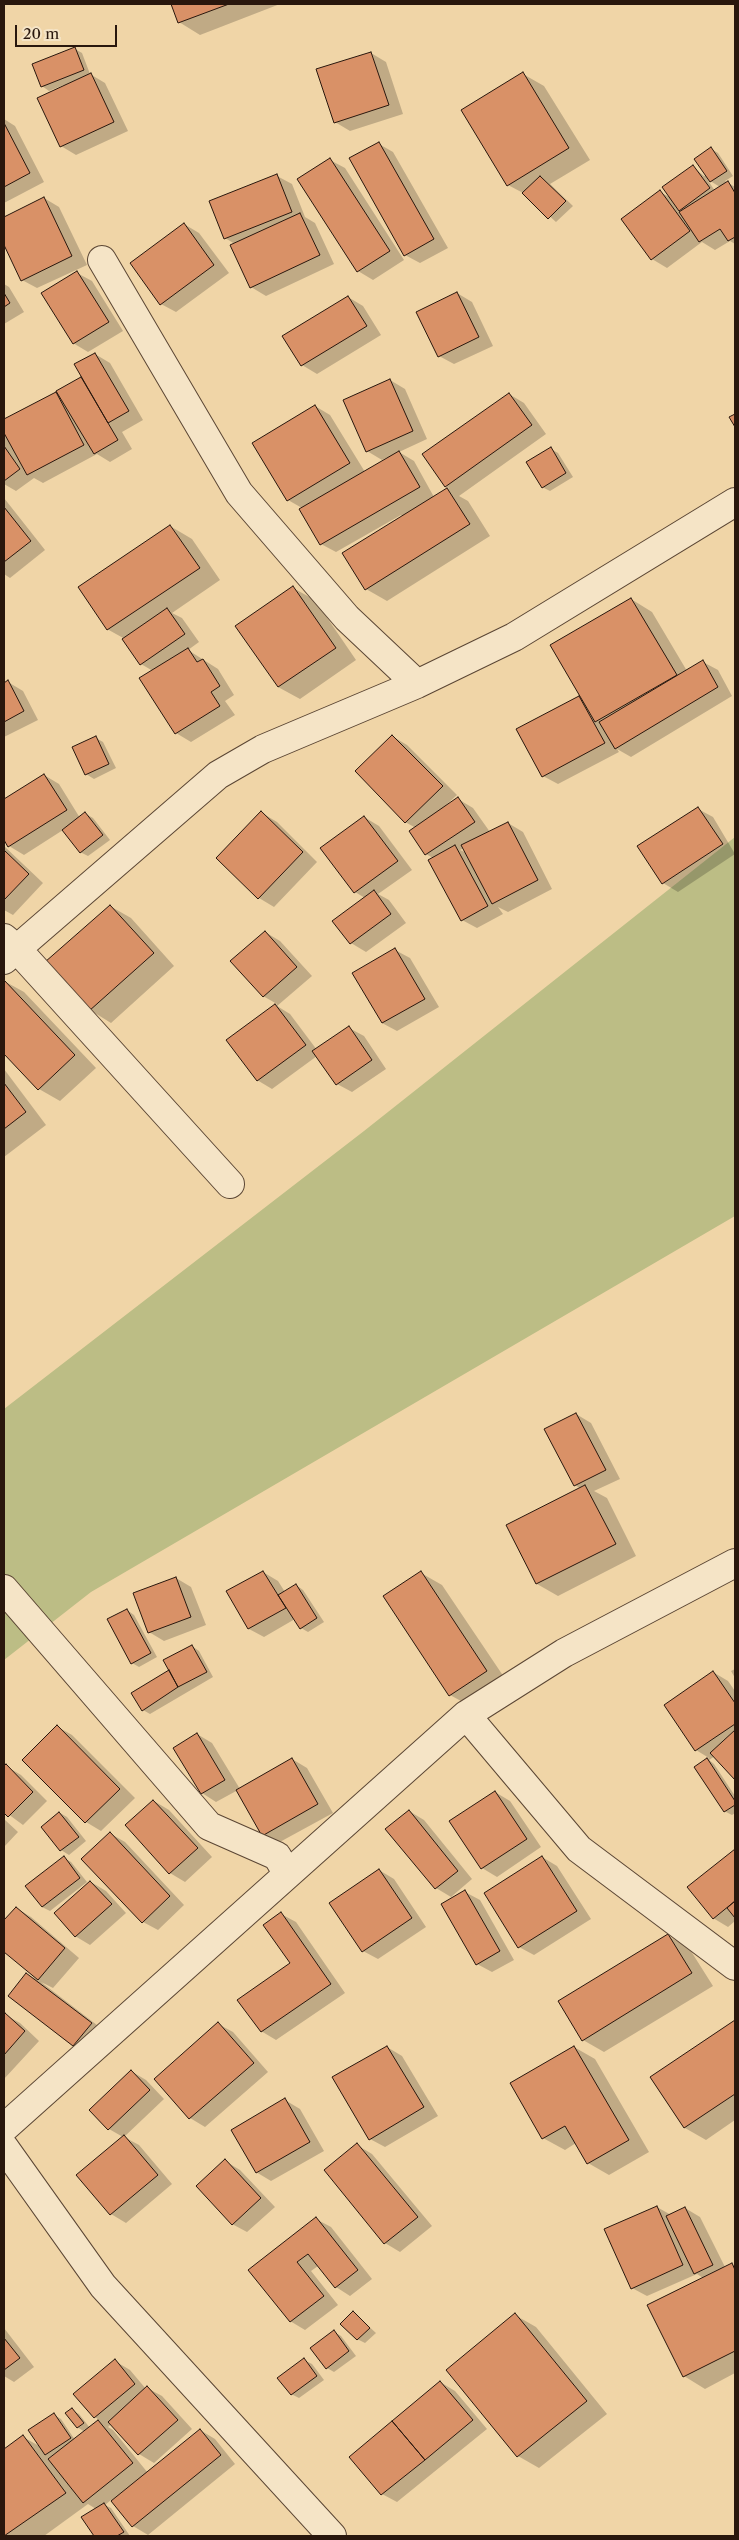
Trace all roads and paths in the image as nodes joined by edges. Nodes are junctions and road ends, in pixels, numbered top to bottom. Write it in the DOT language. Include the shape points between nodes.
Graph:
graph roads {
  1 [pos="102,260"];
  2 [pos="735,502"];
  3 [pos="417,684"];
  4 [pos="8,948"];
  5 [pos="230,1184"];
  6 [pos="735,1562"];
  7 [pos="4,1589"];
  8 [pos="466,1715"];
  9 [pos="287,1873"];
  10 [pos="735,1966"];
  11 [pos="4,2128"];
  12 [pos="4,2147"];
  13 [pos="332,2536"];
  1 -- 3 [label="street" via="239,493 347,618"];
  2 -- 3 [label="street" via="514,637"];
  3 -- 4 [label="street" via="263,749 218,775"];
  4 -- 5 [label="street"];
  6 -- 8 [label="street" via="564,1653"];
  7 -- 9 [label="street" via="209,1826 277,1856"];
  8 -- 9 [label="street"];
  8 -- 10 [label="street" via="579,1849"];
  9 -- 11 [label="street"];
  12 -- 13 [label="street" via="103,2286"];
}
